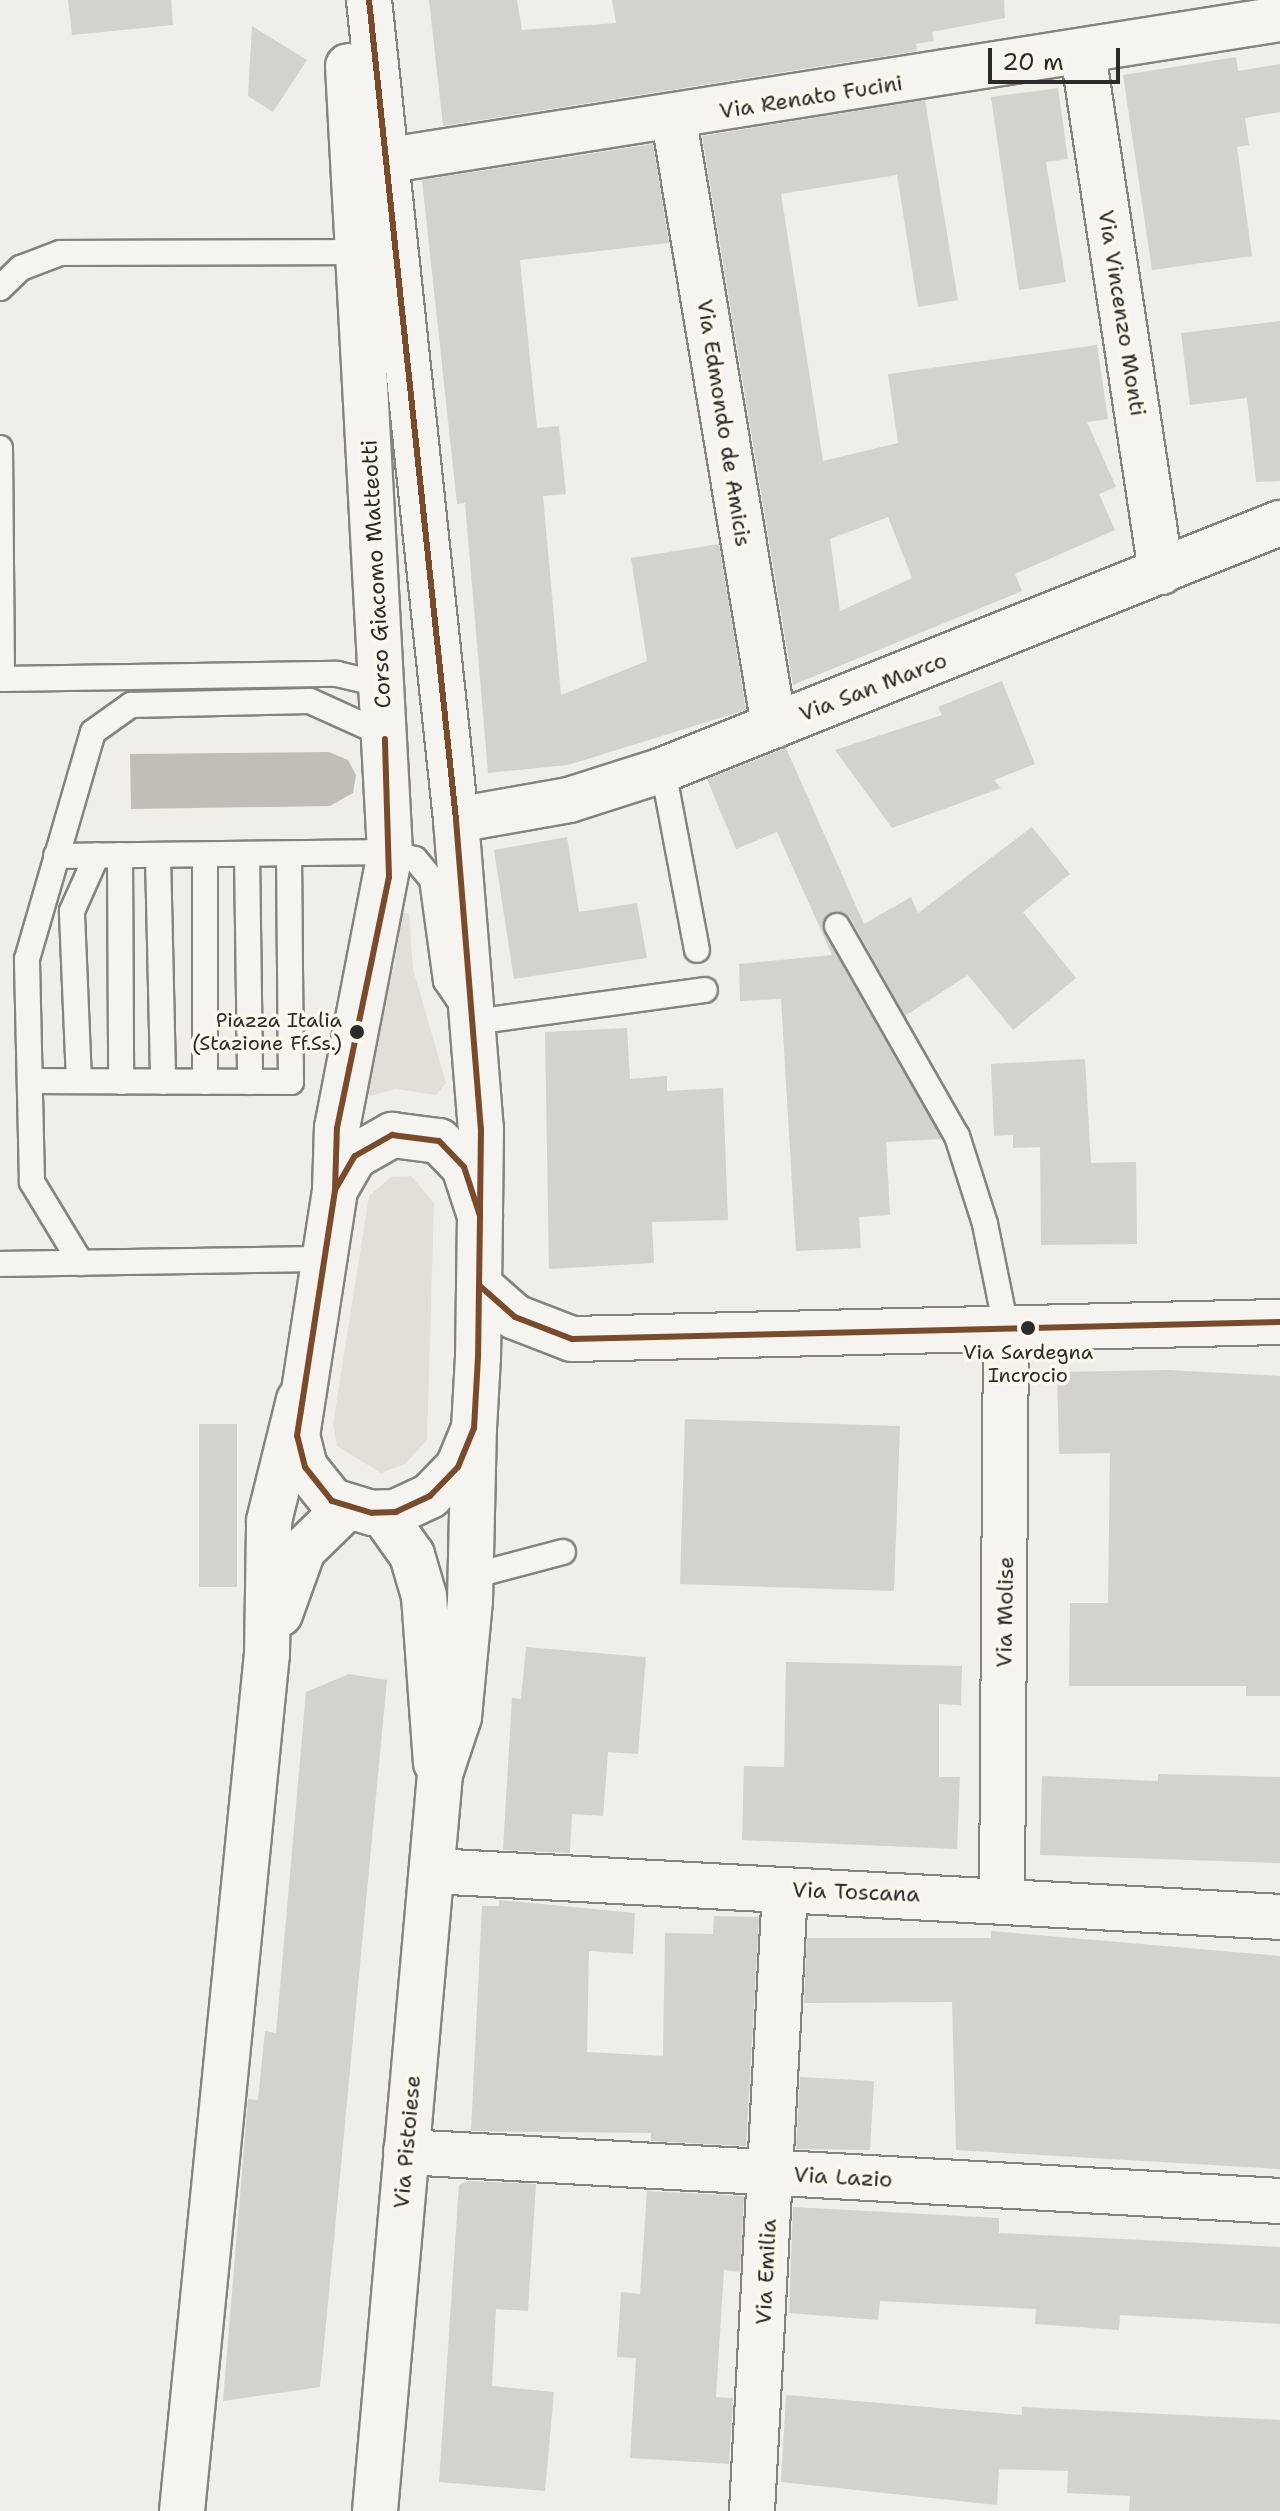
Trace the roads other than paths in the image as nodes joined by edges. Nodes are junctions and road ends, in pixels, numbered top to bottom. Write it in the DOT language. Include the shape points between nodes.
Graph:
graph roads {
  1 [pos="344,0"];
  2 [pos="369,0"];
  3 [pos="1280,19"];
  4 [pos="1083,53"];
  5 [pos="674,120"];
  6 [pos="369,148"];
  7 [pos="357,251"];
  8 [pos="0,288"];
  9 [pos="0,448"];
  10 [pos="1280,523"];
  11 [pos="426,556"];
  12 [pos="1161,572"];
  13 [pos="383,685"];
  14 [pos="774,726"];
  15 [pos="385,735"];
  16 [pos="663,770"];
  17 [pos="456,820"];
  18 [pos="390,852"];
  19 [pos="247,854"];
  20 [pos="289,854"];
  21 [pos="109,855"];
  22 [pos="158,855"];
  23 [pos="205,855"];
  24 [pos="56,856"];
  25 [pos="837,926"];
  26 [pos="697,950"];
  27 [pos="705,990"];
  28 [pos="474,1022"];
  29 [pos="33,1081"];
  30 [pos="79,1081"];
  31 [pos="121,1082"];
  32 [pos="163,1082"];
  33 [pos="205,1082"];
  34 [pos="250,1082"];
  35 [pos="335,1190"];
  36 [pos="480,1216"];
  37 [pos="323,1259"];
  38 [pos="81,1263"];
  39 [pos="0,1264"];
  40 [pos="481,1287"];
  41 [pos="1280,1322"];
  42 [pos="1006,1327"];
  43 [pos="299,1400"];
  44 [pos="474,1428"];
  45 [pos="365,1510"];
  46 [pos="563,1552"];
  47 [pos="412,1555"];
  48 [pos="472,1576"];
  49 [pos="267,1654"];
  50 [pos="440,1774"];
  51 [pos="432,1871"];
  52 [pos="785,1890"];
  53 [pos="1002,1898"];
  54 [pos="1280,1917"];
  55 [pos="406,2152"];
  56 [pos="772,2173"];
  57 [pos="1280,2201"];
  58 [pos="182,2511"];
  59 [pos="375,2511"];
  60 [pos="752,2511"];
  1 -- 6 [label="main road, Corso Giacomo Matteotti"];
  2 -- 6 [label="main road, Corso Giacomo Matteotti"];
  3 -- 4 [label="main road, Via Renato Fucini"];
  4 -- 5 [label="main road, Via Renato Fucini"];
  4 -- 12 [label="main road, Via Vincenzo Monti"];
  5 -- 6 [label="main road, Via Renato Fucini"];
  5 -- 14 [label="main road, Via Edmondo de Amicis"];
  6 -- 7 [label="main road, Corso Giacomo Matteotti"];
  6 -- 11 [label="main road, Corso Giacomo Matteotti"];
  7 -- 8 [label="lane" via="60,253 21,268"];
  7 -- 11 [label="lane" via="384,264 399,432"];
  7 -- 13 [label="main road, Corso Giacomo Matteotti"];
  9 -- 13 [label="lane" via="2,679 337,674"];
  10 -- 12 [label="main road, Via San Marco"];
  11 -- 17 [label="main road, Corso Giacomo Matteotti"];
  12 -- 14 [label="main road, Via San Marco"];
  13 -- 15 [label="main road, Corso Giacomo Matteotti"];
  14 -- 16 [label="main road, Via San Marco"];
  15 -- 18 [label="main road, Corso Giacomo Matteotti"];
  15 -- 24 [label="lane" via="310,701 116,709 93,732"];
  16 -- 17 [label="main road, Via San Marco" via="569,800"];
  16 -- 26 [label="lane"];
  17 -- 28 [label="main road, Corso Giacomo Matteotti"];
  18 -- 20 [label="lane"];
  18 -- 28 [label="lane" via="415,859 432,879 446,981"];
  18 -- 35 [label="main road, Corso Giacomo Matteotti" via="337,1128"];
  19 -- 20 [label="lane"];
  19 -- 23 [label="lane"];
  19 -- 34 [label="lane"];
  20 -- 34 [label="lane" via="291,1082"];
  21 -- 22 [label="lane"];
  21 -- 24 [label="lane"];
  21 -- 30 [label="lane" via="72,911"];
  21 -- 31 [label="lane"];
  22 -- 23 [label="lane"];
  22 -- 32 [label="lane"];
  23 -- 33 [label="lane"];
  24 -- 29 [label="lane" via="28,946"];
  25 -- 42 [label="lane" via="957,1136 985,1224"];
  27 -- 28 [label="lane"];
  28 -- 36 [label="main road, Corso Giacomo Matteotti"];
  29 -- 30 [label="lane"];
  29 -- 38 [label="lane" via="32,1182"];
  30 -- 31 [label="lane"];
  31 -- 32 [label="lane"];
  32 -- 33 [label="lane"];
  33 -- 34 [label="lane"];
  35 -- 36 [label="main road" via="368,1145 392,1135 425,1137 464,1167"];
  35 -- 37 [label="main road, Corso Giacomo Matteotti"];
  36 -- 40 [label="main road, Corso Giacomo Matteotti"];
  37 -- 38 [label="lane"];
  37 -- 43 [label="main road, Corso Giacomo Matteotti"];
  38 -- 39 [label="lane"];
  40 -- 42 [label="main road" via="515,1317 572,1339"];
  40 -- 44 [label="main road, Via Pistoiese"];
  41 -- 42 [label="main road"];
  42 -- 53 [label="main road, Via Molise"];
  43 -- 45 [label="main road, Via Pistoiese" via="305,1467 332,1501"];
  43 -- 49 [label="main road" via="269,1521"];
  44 -- 45 [label="main road" via="445,1483 410,1507"];
  44 -- 48 [label="main road, Via Pistoiese"];
  45 -- 47 [label="main road, Via Pistoiese"];
  45 -- 49 [label="main road" via="297,1560"];
  46 -- 48 [label="lane"];
  47 -- 48 [label="main road" via="438,1575"];
  47 -- 50 [label="main road, Via Pistoiese" via="424,1596 432,1752"];
  48 -- 50 [label="main road, Via Pistoiese" via="459,1717"];
  49 -- 58 [label="main road"];
  50 -- 51 [label="main road, Via Pistoiese"];
  51 -- 52 [label="main road, Via Toscana"];
  51 -- 55 [label="main road, Via Pistoiese"];
  52 -- 53 [label="main road, Via Toscana"];
  52 -- 56 [label="main road, Via Emilia"];
  53 -- 54 [label="main road, Via Toscana"];
  55 -- 56 [label="main road, Via Lazio"];
  55 -- 59 [label="main road, Via Pistoiese"];
  56 -- 57 [label="main road, Via Lazio"];
  56 -- 60 [label="main road, Via Emilia"];
}
